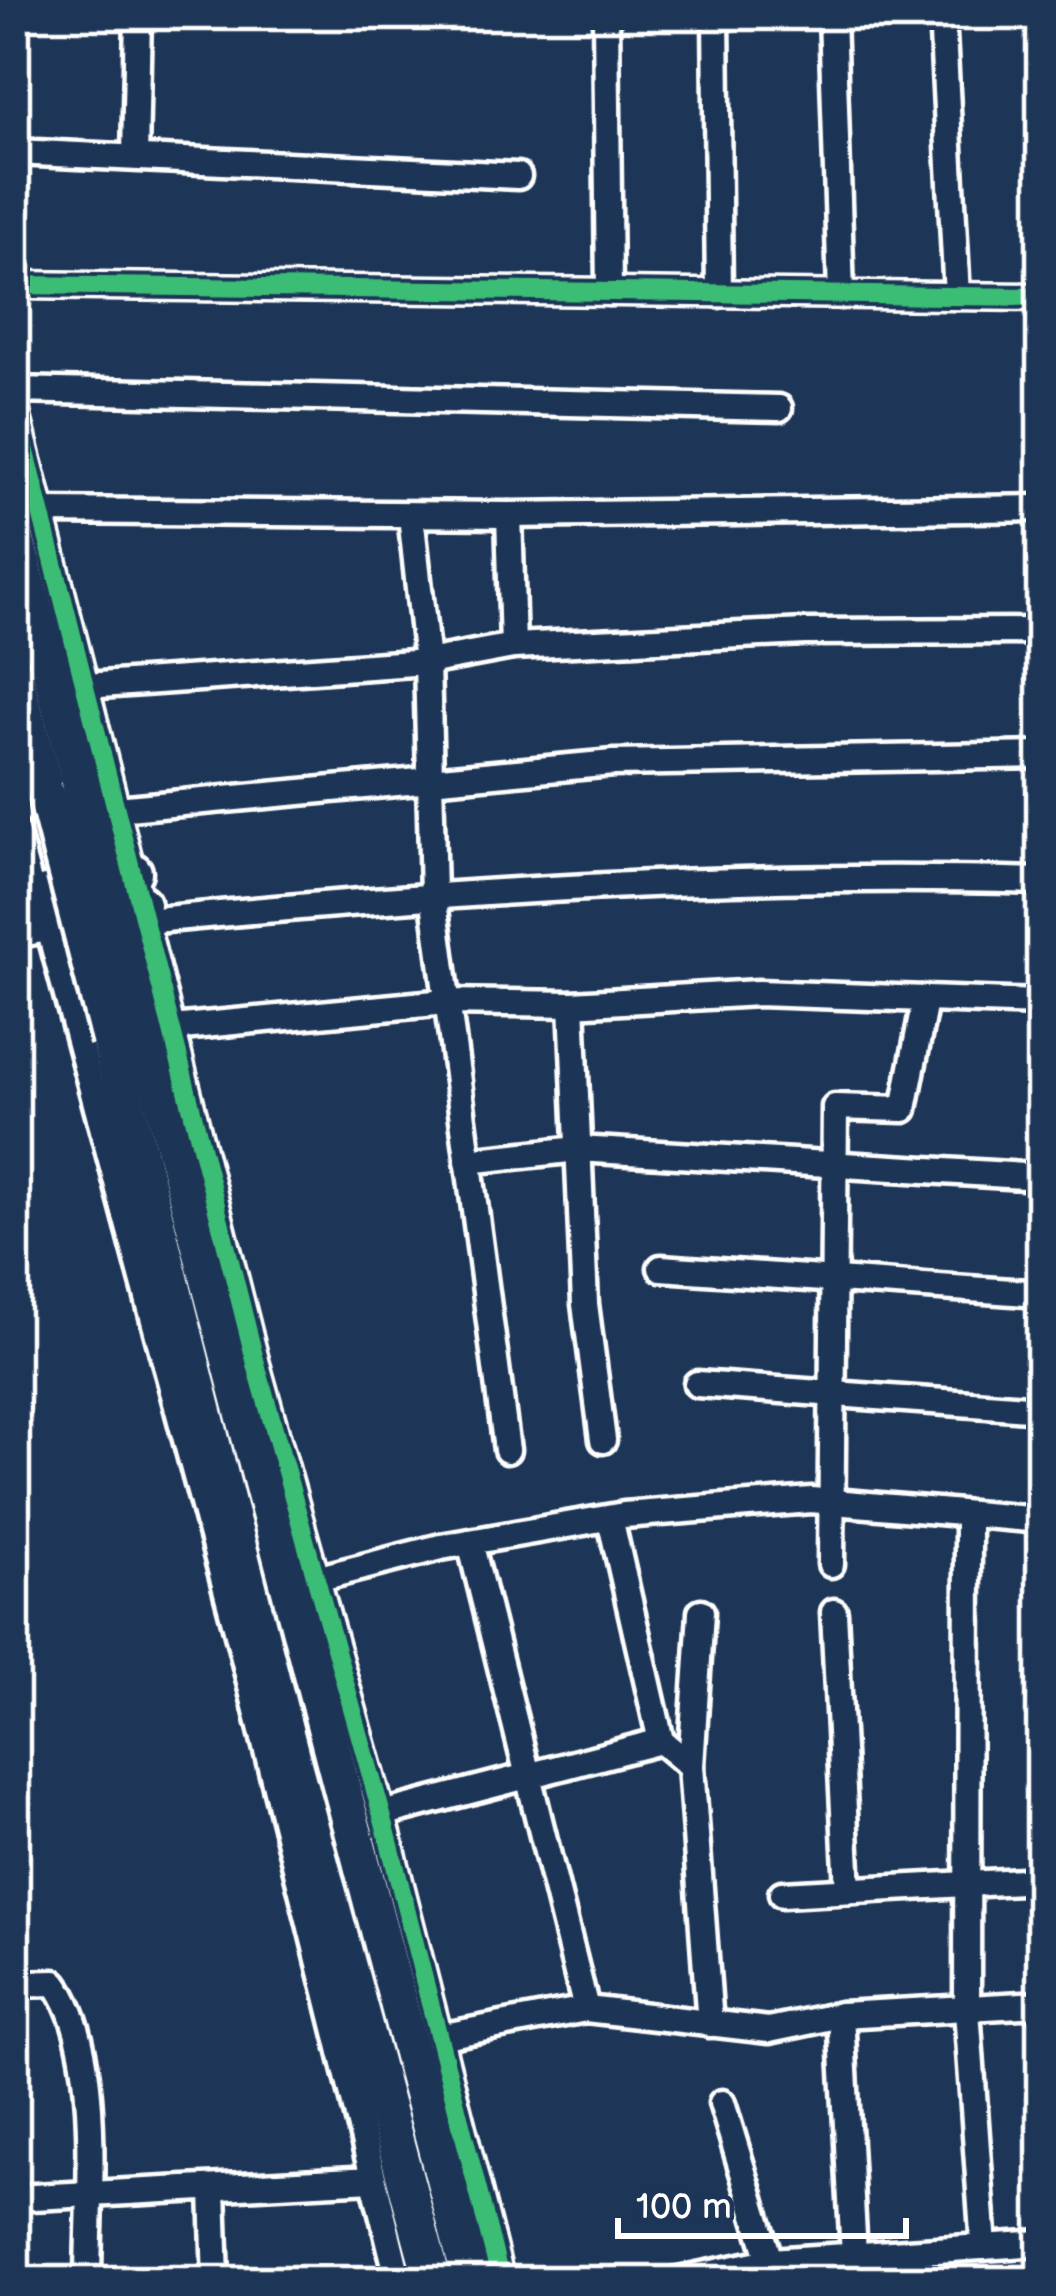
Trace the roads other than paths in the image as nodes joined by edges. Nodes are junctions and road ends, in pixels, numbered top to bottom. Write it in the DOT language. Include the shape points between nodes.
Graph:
graph roads {
  1 [pos="137,15"];
  2 [pos="606,15"];
  3 [pos="716,15"];
  4 [pos="832,15"];
  5 [pos="943,15"];
  6 [pos="15,152"];
  7 [pos="135,157"];
  8 [pos="518,176"];
  9 [pos="15,285"];
  10 [pos="609,292"];
  11 [pos="719,294"];
  12 [pos="841,295"];
  13 [pos="957,296"];
  14 [pos="1041,297"];
  15 [pos="15,390"];
  16 [pos="779,408"];
  17 [pos="15,409"];
  18 [pos="1041,508"];
  19 [pos="41,511"];
  20 [pos="411,515"];
  21 [pos="509,515"];
  22 [pos="15,537"];
  23 [pos="1041,631"];
  24 [pos="513,646"];
  25 [pos="427,662"];
  26 [pos="15,677"];
  27 [pos="86,686"];
  28 [pos="1041,755"];
  29 [pos="430,780"];
  30 [pos="63,787"];
  31 [pos="117,809"];
  32 [pos="15,830"];
  33 [pos="1041,881"];
  34 [pos="433,893"];
  35 [pos="140,899"];
  36 [pos="28,912"];
  37 [pos="925,1000"];
  38 [pos="446,1002"];
  39 [pos="1041,1003"];
  40 [pos="572,1004"];
  41 [pos="142,1032"];
  42 [pos="578,1149"];
  43 [pos="468,1161"];
  44 [pos="833,1164"];
  45 [pos="1041,1177"];
  46 [pos="661,1268"];
  47 [pos="834,1281"];
  48 [pos="1041,1294"];
  49 [pos="697,1384"];
  50 [pos="836,1391"];
  51 [pos="1041,1409"];
  52 [pos="603,1440"];
  53 [pos="507,1450"];
  54 [pos="830,1502"];
  55 [pos="968,1514"];
  56 [pos="610,1518"];
  57 [pos="1041,1520"];
  58 [pos="470,1542"];
  59 [pos="831,1564"];
  60 [pos="316,1579"];
  61 [pos="701,1612"];
  62 [pos="834,1612"];
  63 [pos="661,1741"];
  64 [pos="691,1766"];
  65 [pos="529,1775"];
  66 [pos="382,1814"];
  67 [pos="1041,1880"];
  68 [pos="966,1884"];
  69 [pos="848,1890"];
  70 [pos="782,1894"];
  71 [pos="15,1984"];
  72 [pos="1041,2004"];
  73 [pos="586,2009"];
  74 [pos="967,2010"];
  75 [pos="841,2015"];
  76 [pos="710,2024"];
  77 [pos="439,2037"];
  78 [pos="722,2103"];
  79 [pos="373,2179"];
  80 [pos="213,2190"];
  81 [pos="88,2196"];
  82 [pos="15,2198"];
  83 [pos="1041,2243"];
  84 [pos="984,2247"];
  85 [pos="854,2255"];
  86 [pos="770,2260"];
  87 [pos="811,2269"];
  88 [pos="88,2281"];
  89 [pos="216,2281"];
  90 [pos="399,2281"];
  91 [pos="433,2281"];
  92 [pos="471,2281"];
  93 [pos="501,2281"];
  94 [pos="674,2281"];
  1 -- 7 [label="street"];
  2 -- 10 [label="street"];
  3 -- 11 [label="street"];
  4 -- 12 [label="street"];
  5 -- 13 [label="street"];
  6 -- 7 [label="street"];
  7 -- 8 [label="street"];
  9 -- 10 [label="street"];
  10 -- 11 [label="street"];
  11 -- 12 [label="street"];
  12 -- 13 [label="street"];
  13 -- 14 [label="street"];
  15 -- 16 [label="street"];
  17 -- 19 [label="street"];
  18 -- 21 [label="street"];
  19 -- 20 [label="street"];
  19 -- 27 [label="street"];
  20 -- 21 [label="street"];
  20 -- 25 [label="street"];
  21 -- 24 [label="street"];
  22 -- 30 [label="highway"];
  23 -- 24 [label="street"];
  24 -- 25 [label="street"];
  25 -- 27 [label="street"];
  25 -- 29 [label="street"];
  26 -- 30 [label="highway"];
  27 -- 31 [label="street"];
  28 -- 29 [label="street" via="613,763"];
  29 -- 31 [label="street"];
  29 -- 34 [label="street"];
  30 -- 41 [label="highway, bridge"];
  31 -- 35 [label="street"];
  32 -- 36 [label="street"];
  33 -- 34 [label="street" via="770,878"];
  34 -- 35 [label="street"];
  34 -- 38 [label="street"];
  35 -- 36 [label="highway"];
  35 -- 41 [label="street"];
  36 -- 79 [label="street" via="236,1626"];
  37 -- 39 [label="street"];
  37 -- 40 [label="street" via="758,993"];
  37 -- 44 [label="street" via="904,1108 835,1107"];
  38 -- 40 [label="street"];
  38 -- 41 [label="street"];
  38 -- 43 [label="street"];
  40 -- 42 [label="street"];
  41 -- 60 [label="street"];
  41 -- 91 [label="highway" via="290,1753"];
  41 -- 92 [label="highway"];
  42 -- 43 [label="street"];
  42 -- 44 [label="street"];
  42 -- 52 [label="street" via="585,1304"];
  43 -- 53 [label="street"];
  44 -- 45 [label="street"];
  44 -- 47 [label="street"];
  46 -- 47 [label="street"];
  47 -- 48 [label="street"];
  47 -- 50 [label="street"];
  49 -- 50 [label="street"];
  50 -- 51 [label="street"];
  50 -- 54 [label="street"];
  54 -- 55 [label="street"];
  54 -- 56 [label="street"];
  54 -- 59 [label="street"];
  55 -- 57 [label="street"];
  55 -- 68 [label="street"];
  56 -- 58 [label="street"];
  56 -- 63 [label="street"];
  58 -- 60 [label="street"];
  58 -- 65 [label="street"];
  60 -- 66 [label="street"];
  61 -- 64 [label="street"];
  62 -- 69 [label="street"];
  63 -- 64 [label="street"];
  63 -- 65 [label="street"];
  64 -- 76 [label="street"];
  65 -- 66 [label="street"];
  65 -- 73 [label="street"];
  66 -- 77 [label="street"];
  67 -- 68 [label="street"];
  68 -- 69 [label="street"];
  68 -- 74 [label="street"];
  69 -- 70 [label="street"];
  71 -- 81 [label="street" via="56,1983 70,2003 86,2085"];
  72 -- 74 [label="street"];
  73 -- 76 [label="street"];
  73 -- 77 [label="street"];
  74 -- 75 [label="street"];
  74 -- 84 [label="street"];
  75 -- 76 [label="street" via="769,2030"];
  75 -- 85 [label="street"];
  77 -- 93 [label="street"];
  78 -- 86 [label="street"];
  79 -- 80 [label="street"];
  79 -- 90 [label="street"];
  80 -- 81 [label="street"];
  80 -- 89 [label="street"];
  81 -- 82 [label="street"];
  81 -- 88 [label="street"];
  83 -- 84 [label="street"];
  84 -- 85 [label="street"];
  85 -- 87 [label="street"];
  86 -- 87 [label="street"];
  86 -- 94 [label="street"];
}
